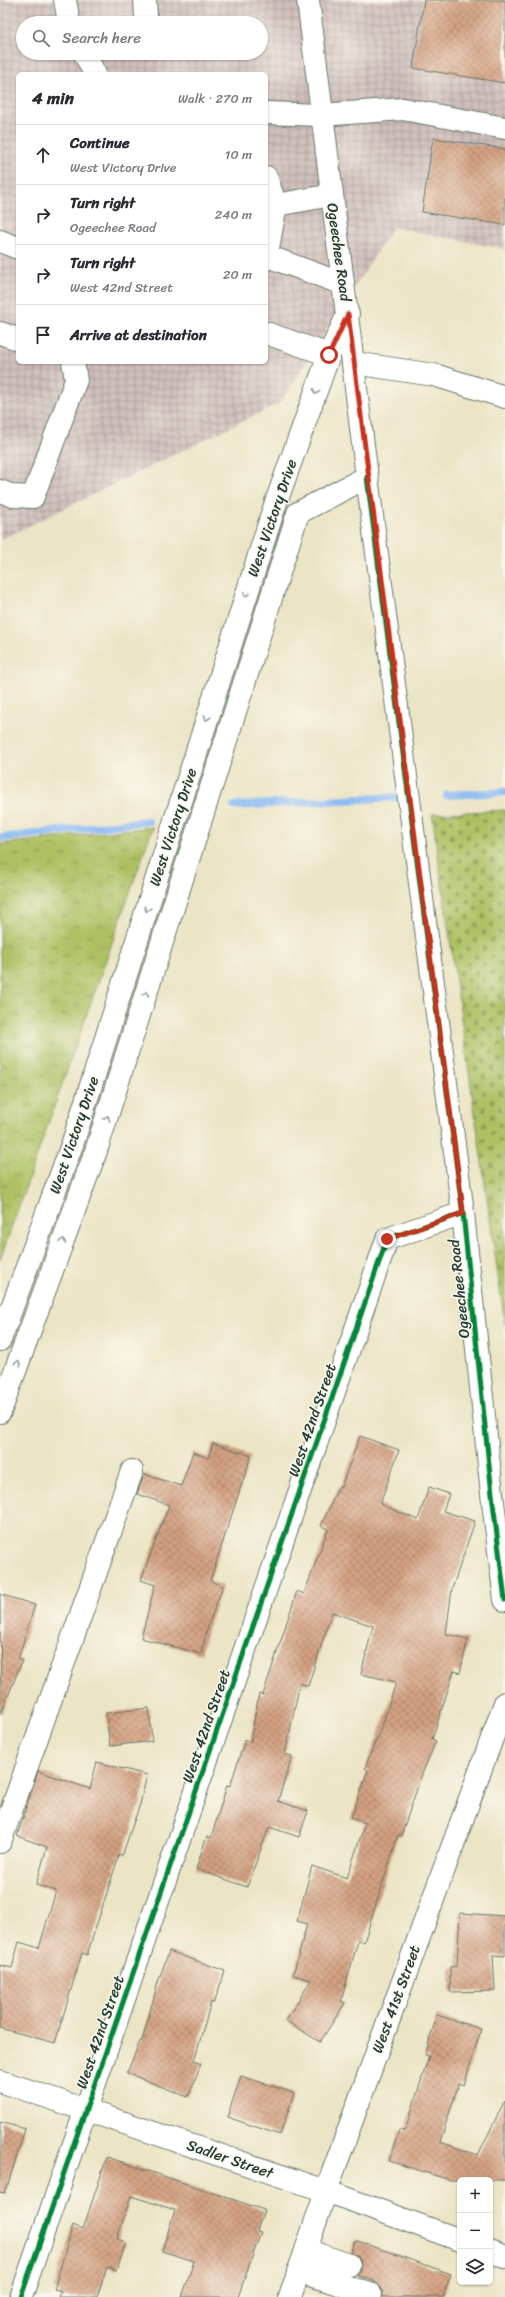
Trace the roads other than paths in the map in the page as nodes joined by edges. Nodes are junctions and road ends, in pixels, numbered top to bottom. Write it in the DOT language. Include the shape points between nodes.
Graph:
graph roads {
  1 [pos="66,0"];
  2 [pos="308,0"];
  3 [pos="68,16"];
  4 [pos="88,60"];
  5 [pos="94,72"];
  6 [pos="268,112"];
  7 [pos="321,115"];
  8 [pos="505,128"];
  9 [pos="271,193"];
  10 [pos="332,195"];
  11 [pos="268,229"];
  12 [pos="0,241"];
  13 [pos="16,247"];
  14 [pos="268,258"];
  15 [pos="344,284"];
  16 [pos="348,314"];
  17 [pos="0,333"];
  18 [pos="268,334"];
  19 [pos="16,338"];
  20 [pos="329,355"];
  21 [pos="73,364"];
  22 [pos="354,364"];
  23 [pos="505,397"];
  24 [pos="367,477"];
  25 [pos="0,491"];
  26 [pos="463,1213"];
  27 [pos="0,1340"];
  28 [pos="0,1412"];
  29 [pos="132,1471"];
  30 [pos="498,1495"];
  31 [pos="505,1600"];
  32 [pos="505,1703"];
  33 [pos="0,1842"];
  34 [pos="0,2081"];
  35 [pos="86,2110"];
  36 [pos="326,2192"];
  37 [pos="457,2239"];
  38 [pos="306,2250"];
  39 [pos="493,2252"];
  40 [pos="505,2257"];
  41 [pos="349,2265"];
  42 [pos="298,2271"];
  43 [pos="370,2294"];
  44 [pos="21,2297"];
  45 [pos="290,2297"];
  1 -- 3 [label="street"];
  2 -- 7 [label="street, Ogeechee Road"];
  4 -- 5 [label="street"];
  6 -- 7 [label="street"];
  7 -- 8 [label="street" via="403,109"];
  7 -- 10 [label="street, Ogeechee Road"];
  9 -- 10 [label="street"];
  9 -- 11 [label="street"];
  10 -- 15 [label="street, Ogeechee Road"];
  12 -- 13 [label="street"];
  14 -- 15 [label="street"];
  15 -- 16 [label="street, Ogeechee Road"];
  16 -- 20 [label="street, West Victory Drive"];
  16 -- 22 [label="street, Ogeechee Road"];
  17 -- 19 [label="street"];
  18 -- 20 [label="street"];
  20 -- 27 [label="street, West Victory Drive, one-way" via="275,505 73,1142"];
  21 -- 25 [label="street" via="76,380 33,497 13,496"];
  22 -- 23 [label="street" via="434,375"];
  22 -- 24 [label="street, Ogeechee Road"];
  24 -- 26 [label="street, Ogeechee Road"];
  28 -- 24 [label="street, West Victory Drive, one-way" via="96,1151 298,513"];
  26 -- 30 [label="street, Ogeechee Road"];
  26 -- 35 [label="street, West 42nd Street" via="387,1239"];
  29 -- 33 [label="street"];
  30 -- 31 [label="street, Ogeechee Road"];
  32 -- 36 [label="street, West 41st Street"];
  34 -- 35 [label="street, Sadler Street"];
  35 -- 36 [label="street, Sadler Street"];
  35 -- 44 [label="street, West 42nd Street"];
  36 -- 37 [label="street, Sadler Street"];
  36 -- 38 [label="street, West 41st Street"];
  38 -- 41 [label="street"];
  38 -- 42 [label="street, West 41st Street"];
  39 -- 40 [label="street"];
  42 -- 43 [label="street"];
  42 -- 45 [label="street, West 41st Street"];
}
